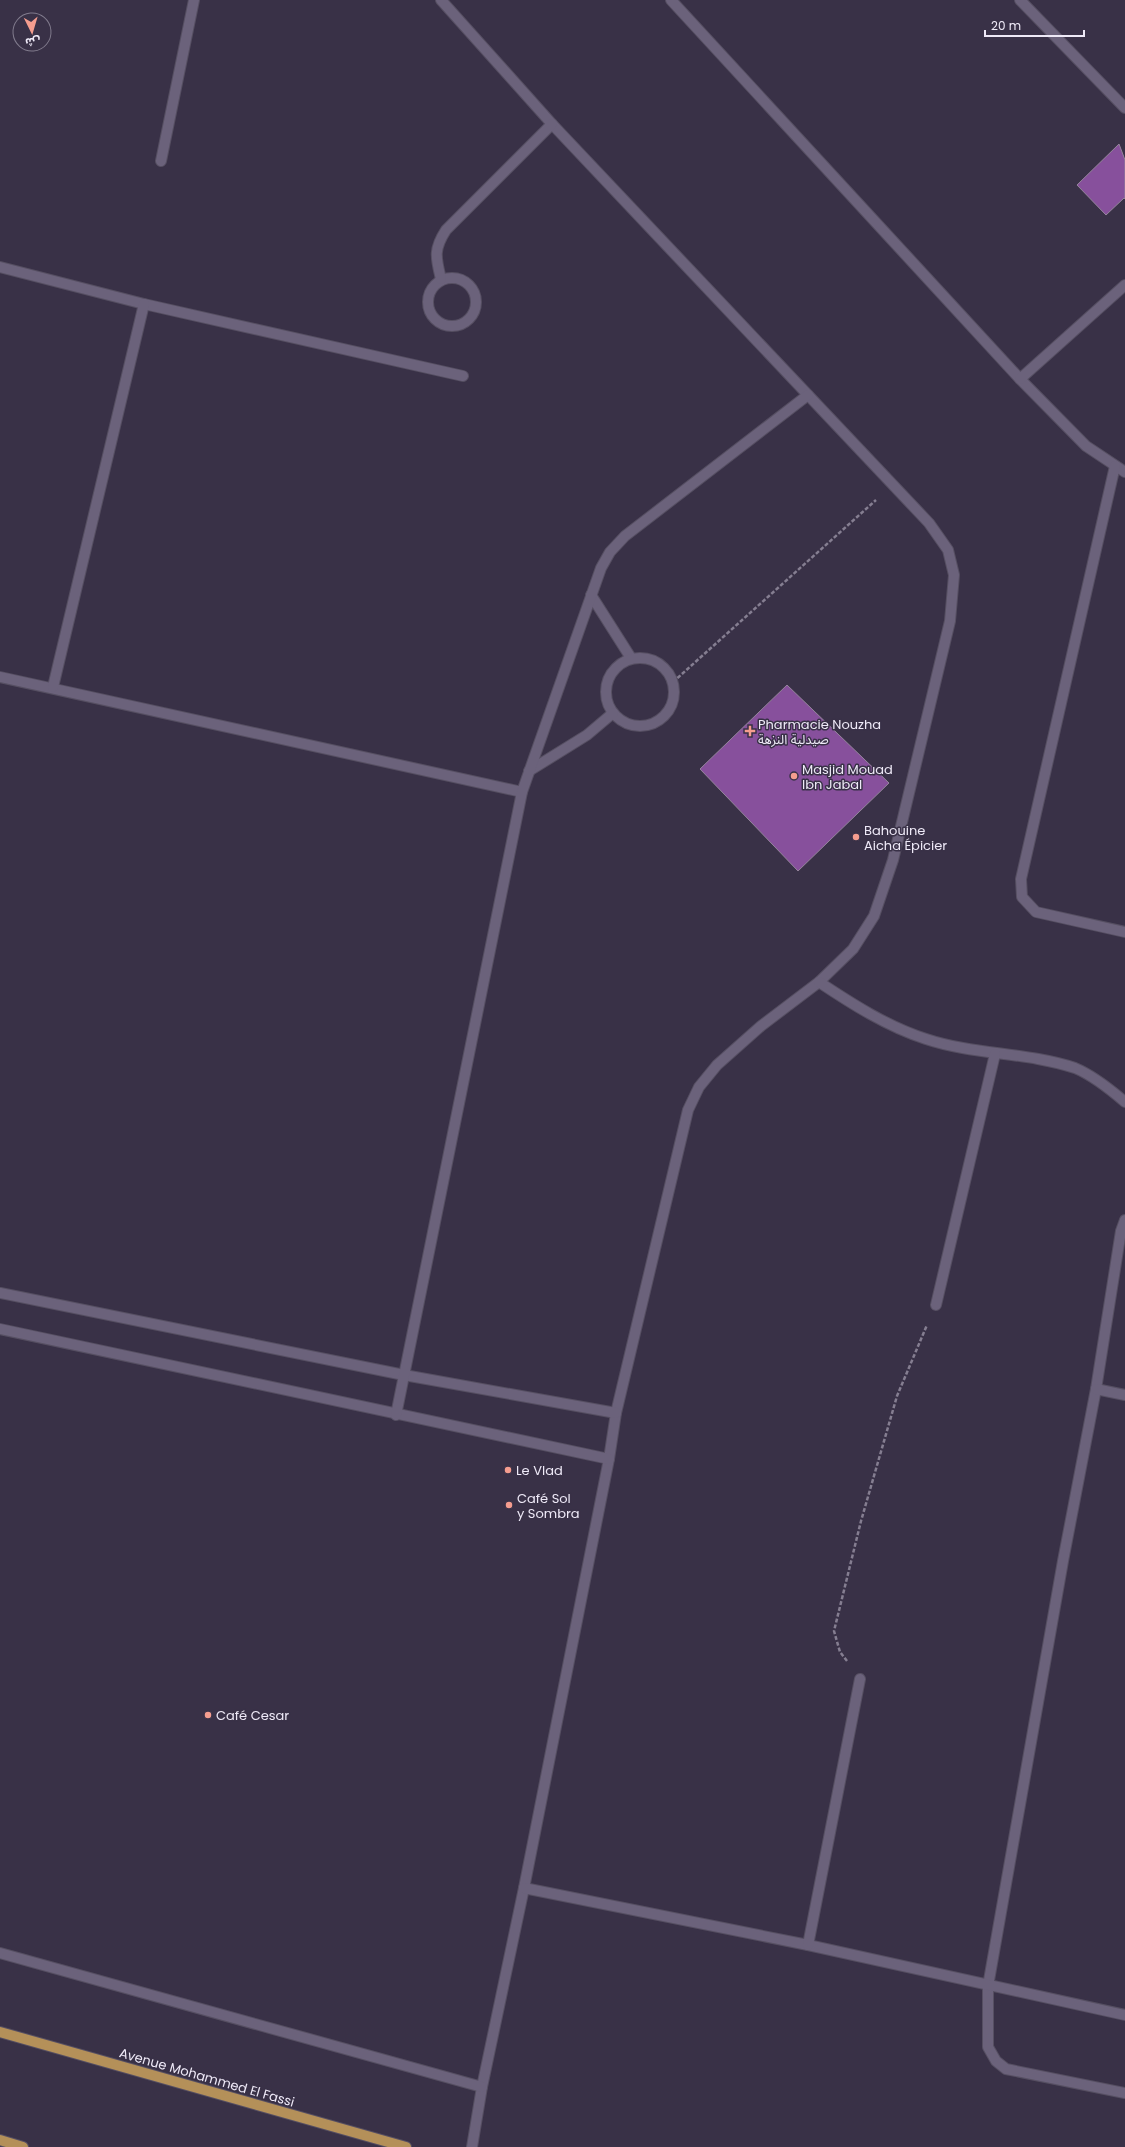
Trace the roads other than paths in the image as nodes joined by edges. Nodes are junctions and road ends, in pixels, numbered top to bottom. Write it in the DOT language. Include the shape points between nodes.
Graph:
graph roads {
  1 [pos="194,0"];
  2 [pos="441,0"];
  3 [pos="671,0"];
  4 [pos="1020,0"];
  5 [pos="1125,108"];
  6 [pos="552,124"];
  7 [pos="161,161"];
  8 [pos="0,267"];
  9 [pos="441,280"];
  10 [pos="1125,285"];
  11 [pos="144,304"];
  12 [pos="463,376"];
  13 [pos="1020,379"];
  14 [pos="808,395"];
  15 [pos="1115,466"];
  16 [pos="1125,472"];
  17 [pos="591,595"];
  18 [pos="630,658"];
  19 [pos="0,677"];
  20 [pos="53,687"];
  21 [pos="613,713"];
  22 [pos="529,771"];
  23 [pos="522,792"];
  24 [pos="1125,932"];
  25 [pos="819,982"];
  26 [pos="995,1054"];
  27 [pos="1125,1102"];
  28 [pos="1125,1220"];
  29 [pos="0,1293"];
  30 [pos="936,1305"];
  31 [pos="0,1329"];
  32 [pos="404,1375"];
  33 [pos="1096,1389"];
  34 [pos="1125,1395"];
  35 [pos="616,1413"];
  36 [pos="396,1415"];
  37 [pos="609,1460"];
  38 [pos="860,1679"];
  39 [pos="524,1888"];
  40 [pos="808,1945"];
  41 [pos="0,1953"];
  42 [pos="988,1986"];
  43 [pos="1125,2015"];
  44 [pos="0,2032"];
  45 [pos="482,2087"];
  46 [pos="1125,2093"];
  47 [pos="0,2140"];
  48 [pos="23,2147"];
  49 [pos="406,2147"];
  50 [pos="472,2147"];
  1 -- 7 [label="street"];
  2 -- 6 [label="street"];
  3 -- 13 [label="street"];
  4 -- 5 [label="street"];
  6 -- 9 [label="street" via="446,230 438,243 436,256"];
  6 -- 14 [label="street"];
  8 -- 11 [label="street"];
  9 -- 9 [label="street" via="430,290 427,305 433,319 447,326 462,324 473,314 476,299 470,285 456,278"];
  10 -- 13 [label="street"];
  11 -- 12 [label="street"];
  11 -- 20 [label="street"];
  13 -- 15 [label="street" via="1086,446"];
  14 -- 17 [label="street" via="625,536 610,552"];
  14 -- 25 [label="street" via="929,523 948,550 954,575 950,620 893,860 874,916 853,949"];
  15 -- 16 [label="street"];
  15 -- 24 [label="street" via="1021,879 1022,897 1036,912"];
  17 -- 18 [label="street"];
  17 -- 22 [label="street"];
  18 -- 21 [label="street" via="610,675 606,688 607,701"];
  18 -- 21 [label="street" via="644,658 657,662 667,670 673,682 674,695 670,708 662,718 650,724 636,726 623,722"];
  19 -- 20 [label="street"];
  20 -- 23 [label="street"];
  21 -- 22 [label="street" via="587,735"];
  22 -- 23 [label="street"];
  23 -- 32 [label="street"];
  25 -- 26 [label="street" via="856,1006 925,1039 963,1050"];
  25 -- 35 [label="street" via="761,1026 718,1065 696,1093 688,1110"];
  26 -- 27 [label="street" via="1046,1060 1076,1069 1111,1090"];
  26 -- 30 [label="street"];
  28 -- 33 [label="street"];
  29 -- 32 [label="street"];
  31 -- 36 [label="street"];
  32 -- 35 [label="street"];
  32 -- 36 [label="street"];
  33 -- 34 [label="street"];
  33 -- 42 [label="street"];
  35 -- 37 [label="street"];
  36 -- 37 [label="street"];
  37 -- 39 [label="street"];
  38 -- 40 [label="street"];
  39 -- 40 [label="street"];
  39 -- 45 [label="street"];
  40 -- 42 [label="street"];
  41 -- 45 [label="street"];
  42 -- 43 [label="street"];
  42 -- 46 [label="street" via="988,2047 996,2061 1006,2069"];
  44 -- 49 [label="main road, Avenue Mohammed El Fassi"];
  45 -- 50 [label="street"];
  47 -- 48 [label="main road"];
}
